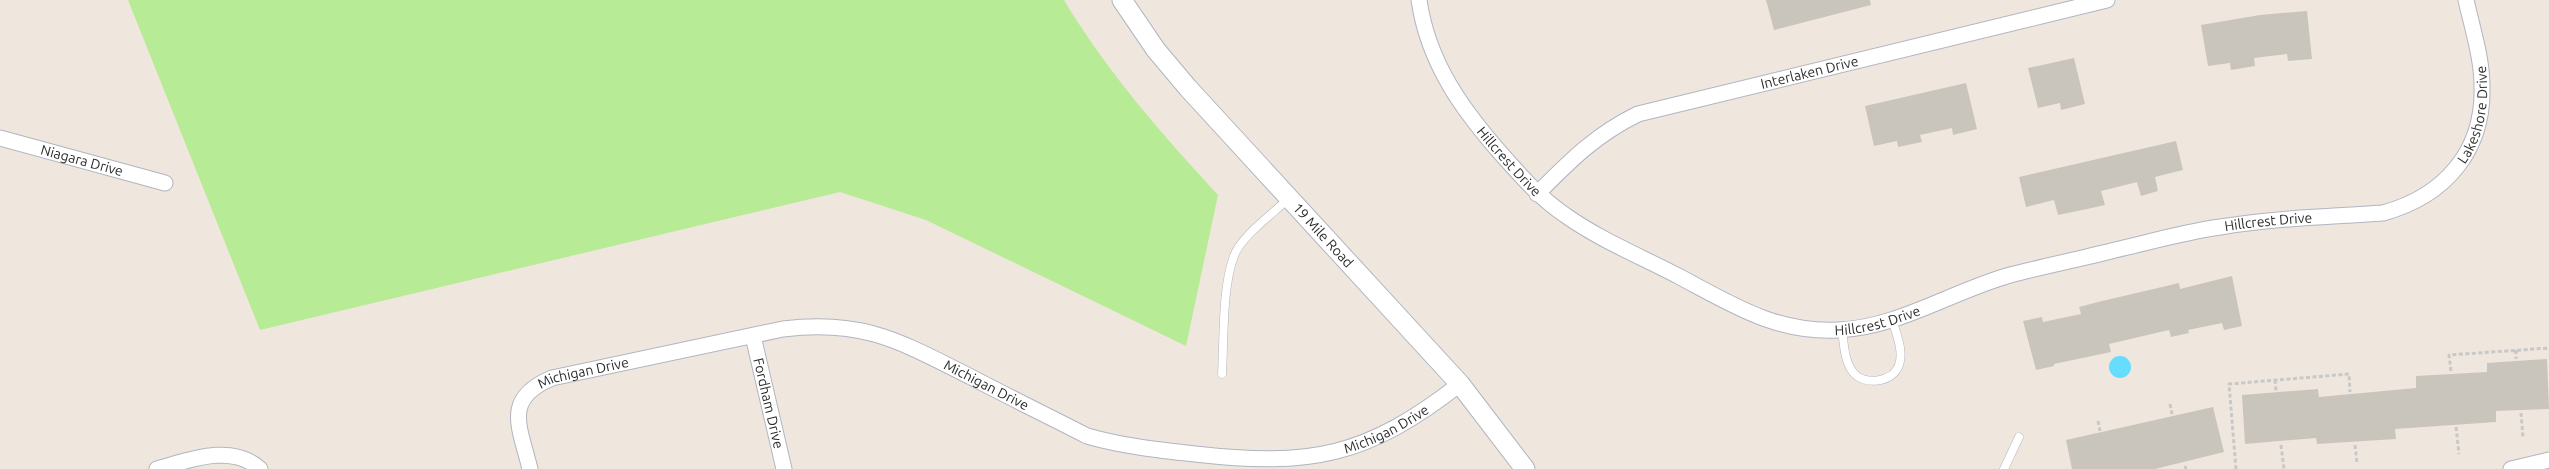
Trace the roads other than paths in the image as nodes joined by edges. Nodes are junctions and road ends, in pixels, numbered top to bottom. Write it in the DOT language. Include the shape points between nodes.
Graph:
graph roads {
  1 [pos="1122,0"];
  2 [pos="1419,0"];
  3 [pos="2107,0"];
  4 [pos="2466,0"];
  5 [pos="0,138"];
  6 [pos="2456,168"];
  7 [pos="165,183"];
  8 [pos="1537,194"];
  9 [pos="1289,198"];
  10 [pos="1892,319"];
  11 [pos="1842,330"];
  12 [pos="753,336"];
  13 [pos="1222,374"];
  14 [pos="1460,384"];
  15 [pos="2019,437"];
  16 [pos="2549,460"];
  17 [pos="1291,464"];
  18 [pos="259,468"];
  19 [pos="157,469"];
  20 [pos="530,469"];
  21 [pos="784,469"];
  22 [pos="1525,469"];
  23 [pos="2004,469"];
  24 [pos="2511,469"];
  1 -- 9 [label="street, 19 Mile Road" via="1156,50 1188,88"];
  2 -- 8 [label="street, Hillcrest Drive" via="1433,56 1443,76 1465,110"];
  3 -- 8 [label="street, Interlaken Drive" via="1638,114 1593,140"];
  4 -- 6 [label="street, Lakeshore Drive" via="2482,84 2482,101 2473,140"];
  5 -- 7 [label="street, Niagara Drive"];
  6 -- 10 [label="street, Hillcrest Drive" via="2422,199 2390,211 2248,223 2192,232 2011,275"];
  8 -- 11 [label="street, Hillcrest Drive" via="1592,232 1755,316 1799,329"];
  9 -- 13 [label="lane" via="1234,255 1227,291"];
  9 -- 14 [label="street, 19 Mile Road"];
  10 -- 11 [label="street, Hillcrest Drive"];
  10 -- 11 [label="lane" via="1899,343 1899,365 1890,376 1877,380 1864,380 1853,373"];
  12 -- 17 [label="street, Michigan Drive" via="814,325 882,335 919,349 1087,436 1114,444"];
  12 -- 20 [label="street, Michigan Drive" via="552,378 537,384 523,395 517,415"];
  12 -- 21 [label="street, Fordham Drive"];
  14 -- 17 [label="street, Michigan Drive" via="1423,412 1374,439"];
  14 -- 22 [label="street, 19 Mile Road"];
  15 -- 23 [label="lane"];
  16 -- 24 [label="street"];
  18 -- 19 [label="street" via="246,459 229,455 203,457"];
}
